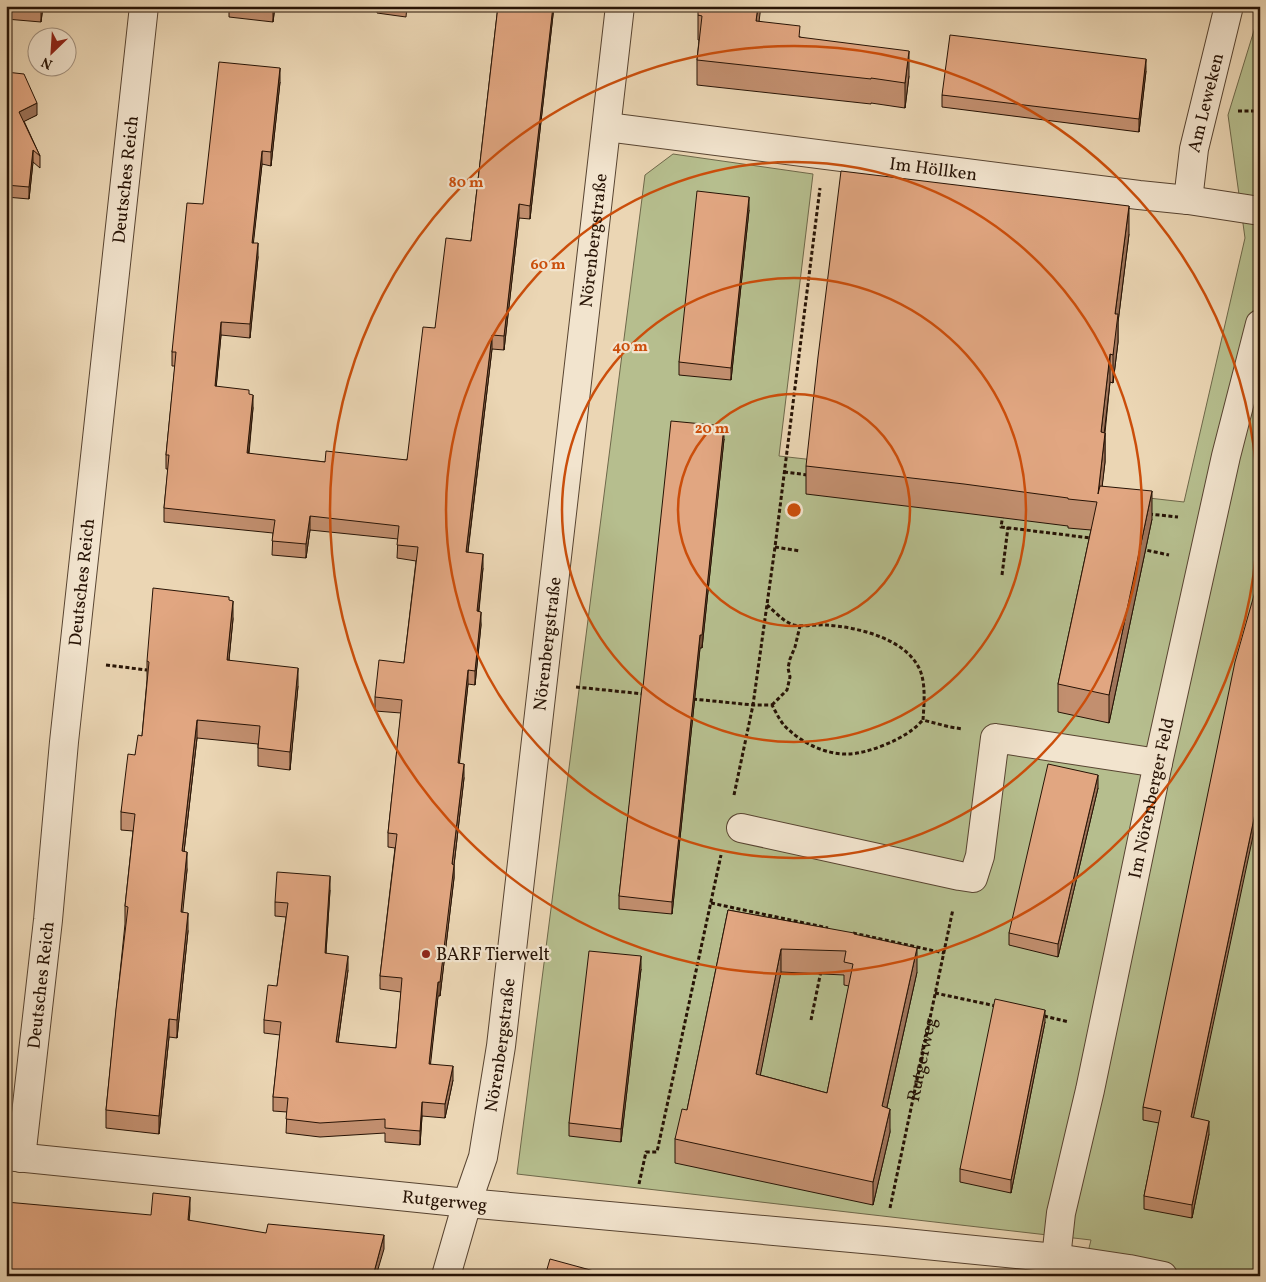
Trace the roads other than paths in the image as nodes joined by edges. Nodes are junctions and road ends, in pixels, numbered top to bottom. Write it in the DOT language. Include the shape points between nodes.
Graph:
graph roads {
  1 [pos="144,6"];
  2 [pos="620,6"];
  3 [pos="1229,6"];
  4 [pos="607,127"];
  5 [pos="1188,200"];
  6 [pos="1260,211"];
  7 [pos="1260,324"];
  8 [pos="1158,763"];
  9 [pos="741,828"];
  10 [pos="14,1157"];
  11 [pos="466,1203"];
  12 [pos="1055,1267"];
  13 [pos="446,1276"];
  14 [pos="1163,1276"];
  1 -- 10 [label="street, Deutsches Reich" via="64,742 48,920"];
  2 -- 4 [label="street, Nörenbergstraße"];
  3 -- 5 [label="street, Am Leweken" via="1194,149"];
  4 -- 5 [label="street, Im Höllken"];
  4 -- 11 [label="street, Nörenbergstraße" via="501,1046 483,1157"];
  5 -- 6 [label="street, Im Höllken"];
  7 -- 8 [label="street, Im Nörenberger Feld" via="1226,456"];
  8 -- 9 [label="street" via="996,738 980,856 973,878"];
  8 -- 12 [label="street, Im Nörenberger Feld" via="1062,1213"];
  10 -- 11 [label="street, Rutgerweg"];
  11 -- 12 [label="street, Rutgerweg" via="885,1241"];
  11 -- 13 [label="street, Nörenbergstraße"];
  12 -- 14 [label="street, Rutgerweg" via="1129,1269"];
}
